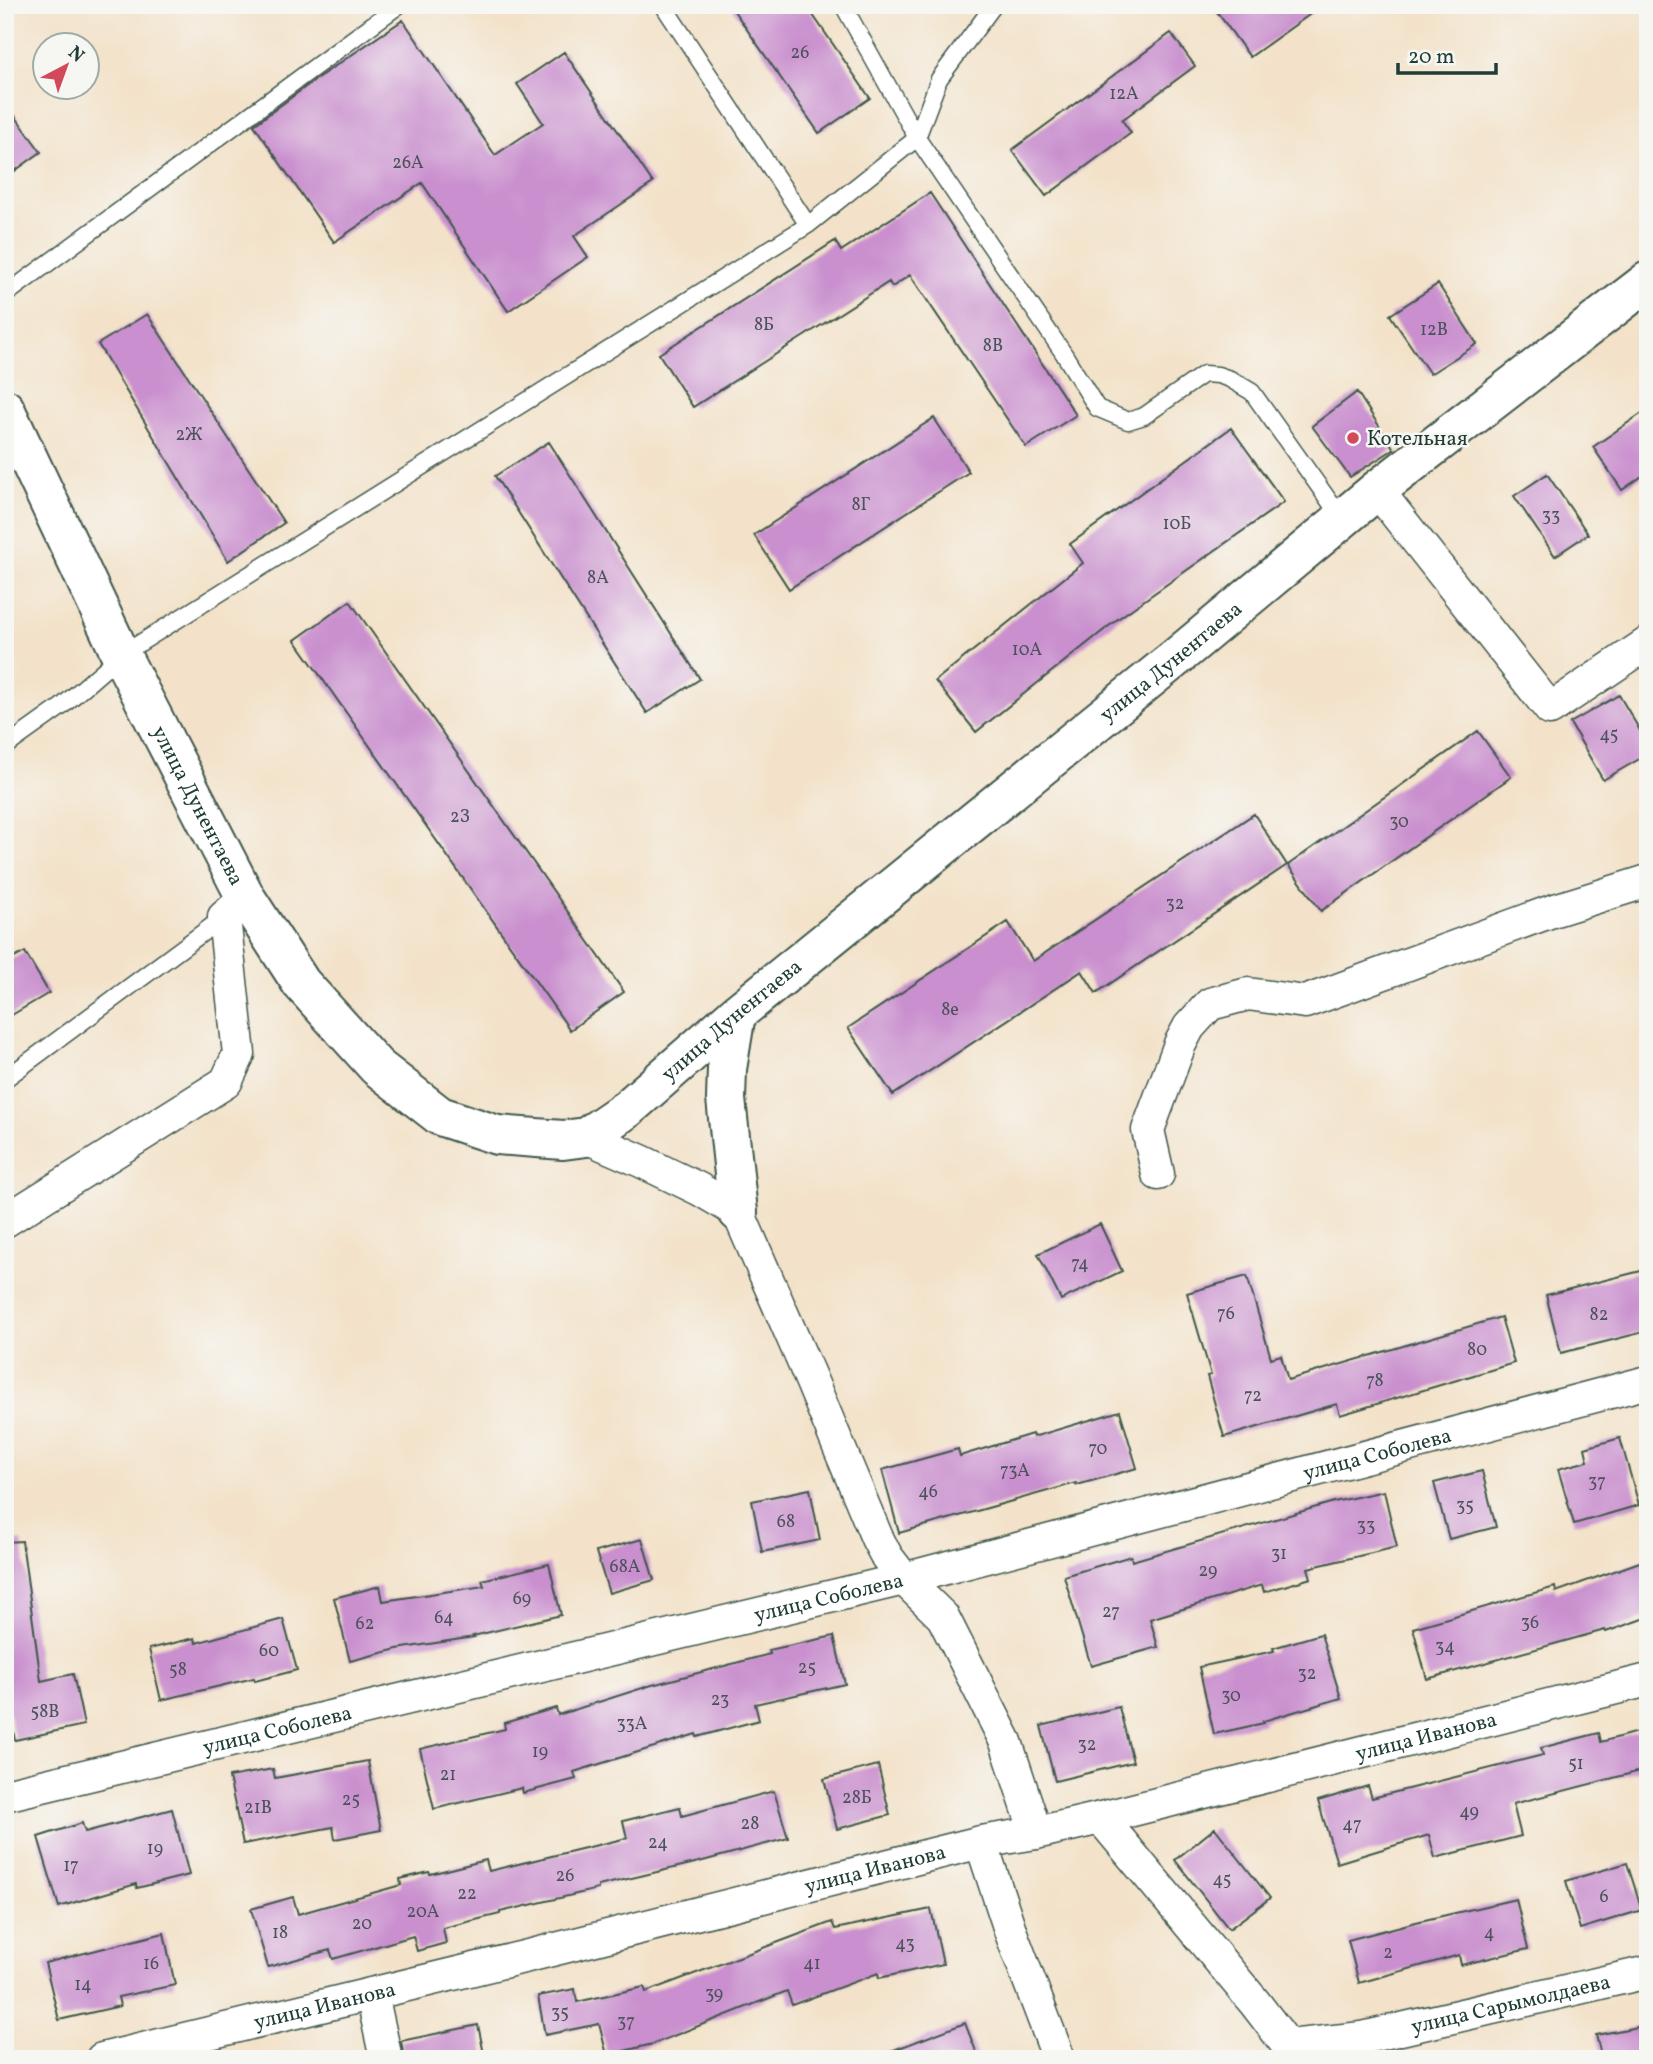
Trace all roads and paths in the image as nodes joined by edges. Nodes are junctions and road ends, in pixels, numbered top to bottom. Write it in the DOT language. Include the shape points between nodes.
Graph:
graph roads {
  1 [pos="399,5"];
  2 [pos="663,5"];
  3 [pos="843,5"];
  4 [pos="994,5"];
  5 [pos="917,138"];
  6 [pos="808,225"];
  7 [pos="1648,281"];
  8 [pos="5,295"];
  9 [pos="5,409"];
  10 [pos="1377,489"];
  11 [pos="1342,519"];
  12 [pos="1648,643"];
  13 [pos="121,655"];
  14 [pos="5,747"];
  15 [pos="1648,881"];
  16 [pos="235,907"];
  17 [pos="736,1014"];
  18 [pos="5,1079"];
  19 [pos="586,1137"];
  20 [pos="1158,1174"];
  21 [pos="738,1212"];
  22 [pos="5,1221"];
  23 [pos="1648,1382"];
  24 [pos="904,1579"];
  25 [pos="1648,1680"];
  26 [pos="5,1795"];
  27 [pos="1101,1818"];
  28 [pos="1037,1833"];
  29 [pos="981,1842"];
  30 [pos="1648,1972"];
  31 [pos="372,1994"];
  32 [pos="1293,2052"];
  33 [pos="102,2059"];
  34 [pos="386,2059"];
  35 [pos="1059,2059"];
  1 -- 8 [label="lane"];
  2 -- 6 [label="lane"];
  3 -- 5 [label="lane"];
  4 -- 5 [label="lane" via="939,79"];
  5 -- 6 [label="lane"];
  5 -- 11 [label="lane" via="1097,408 1128,421 1144,416 1203,374 1230,379 1252,392"];
  6 -- 13 [label="lane"];
  7 -- 10 [label="street, улица Дунентаева"];
  9 -- 13 [label="street, улица Дунентаева"];
  10 -- 11 [label="street, улица Дунентаева"];
  10 -- 12 [label="street" via="1550,709"];
  11 -- 17 [label="street, улица Дунентаева"];
  13 -- 14 [label="lane"];
  13 -- 16 [label="street, улица Дунентаева"];
  15 -- 20 [label="street" via="1552,911 1305,1002 1248,994 1210,1004 1180,1044 1148,1130"];
  16 -- 18 [label="lane"];
  16 -- 19 [label="street, улица Дунентаева" via="377,1067 440,1116 497,1135 563,1140"];
  16 -- 22 [label="street" via="239,1054 226,1082"];
  17 -- 19 [label="street, улица Дунентаева" via="627,1109"];
  17 -- 21 [label="street" via="726,1099"];
  19 -- 21 [label="street"];
  21 -- 24 [label="street" via="877,1538"];
  23 -- 24 [label="street, улица Соболева"];
  24 -- 26 [label="street, улица Соболева"];
  24 -- 28 [label="street" via="943,1617 1006,1742"];
  25 -- 27 [label="street, улица Иванова"];
  27 -- 28 [label="street, улица Иванова"];
  27 -- 32 [label="street"];
  28 -- 29 [label="street, улица Иванова"];
  29 -- 31 [label="street, улица Иванова"];
  29 -- 35 [label="street"];
  30 -- 32 [label="street, улица Сарымолдаева"];
  31 -- 33 [label="street, улица Иванова"];
  31 -- 34 [label="street"];
}
